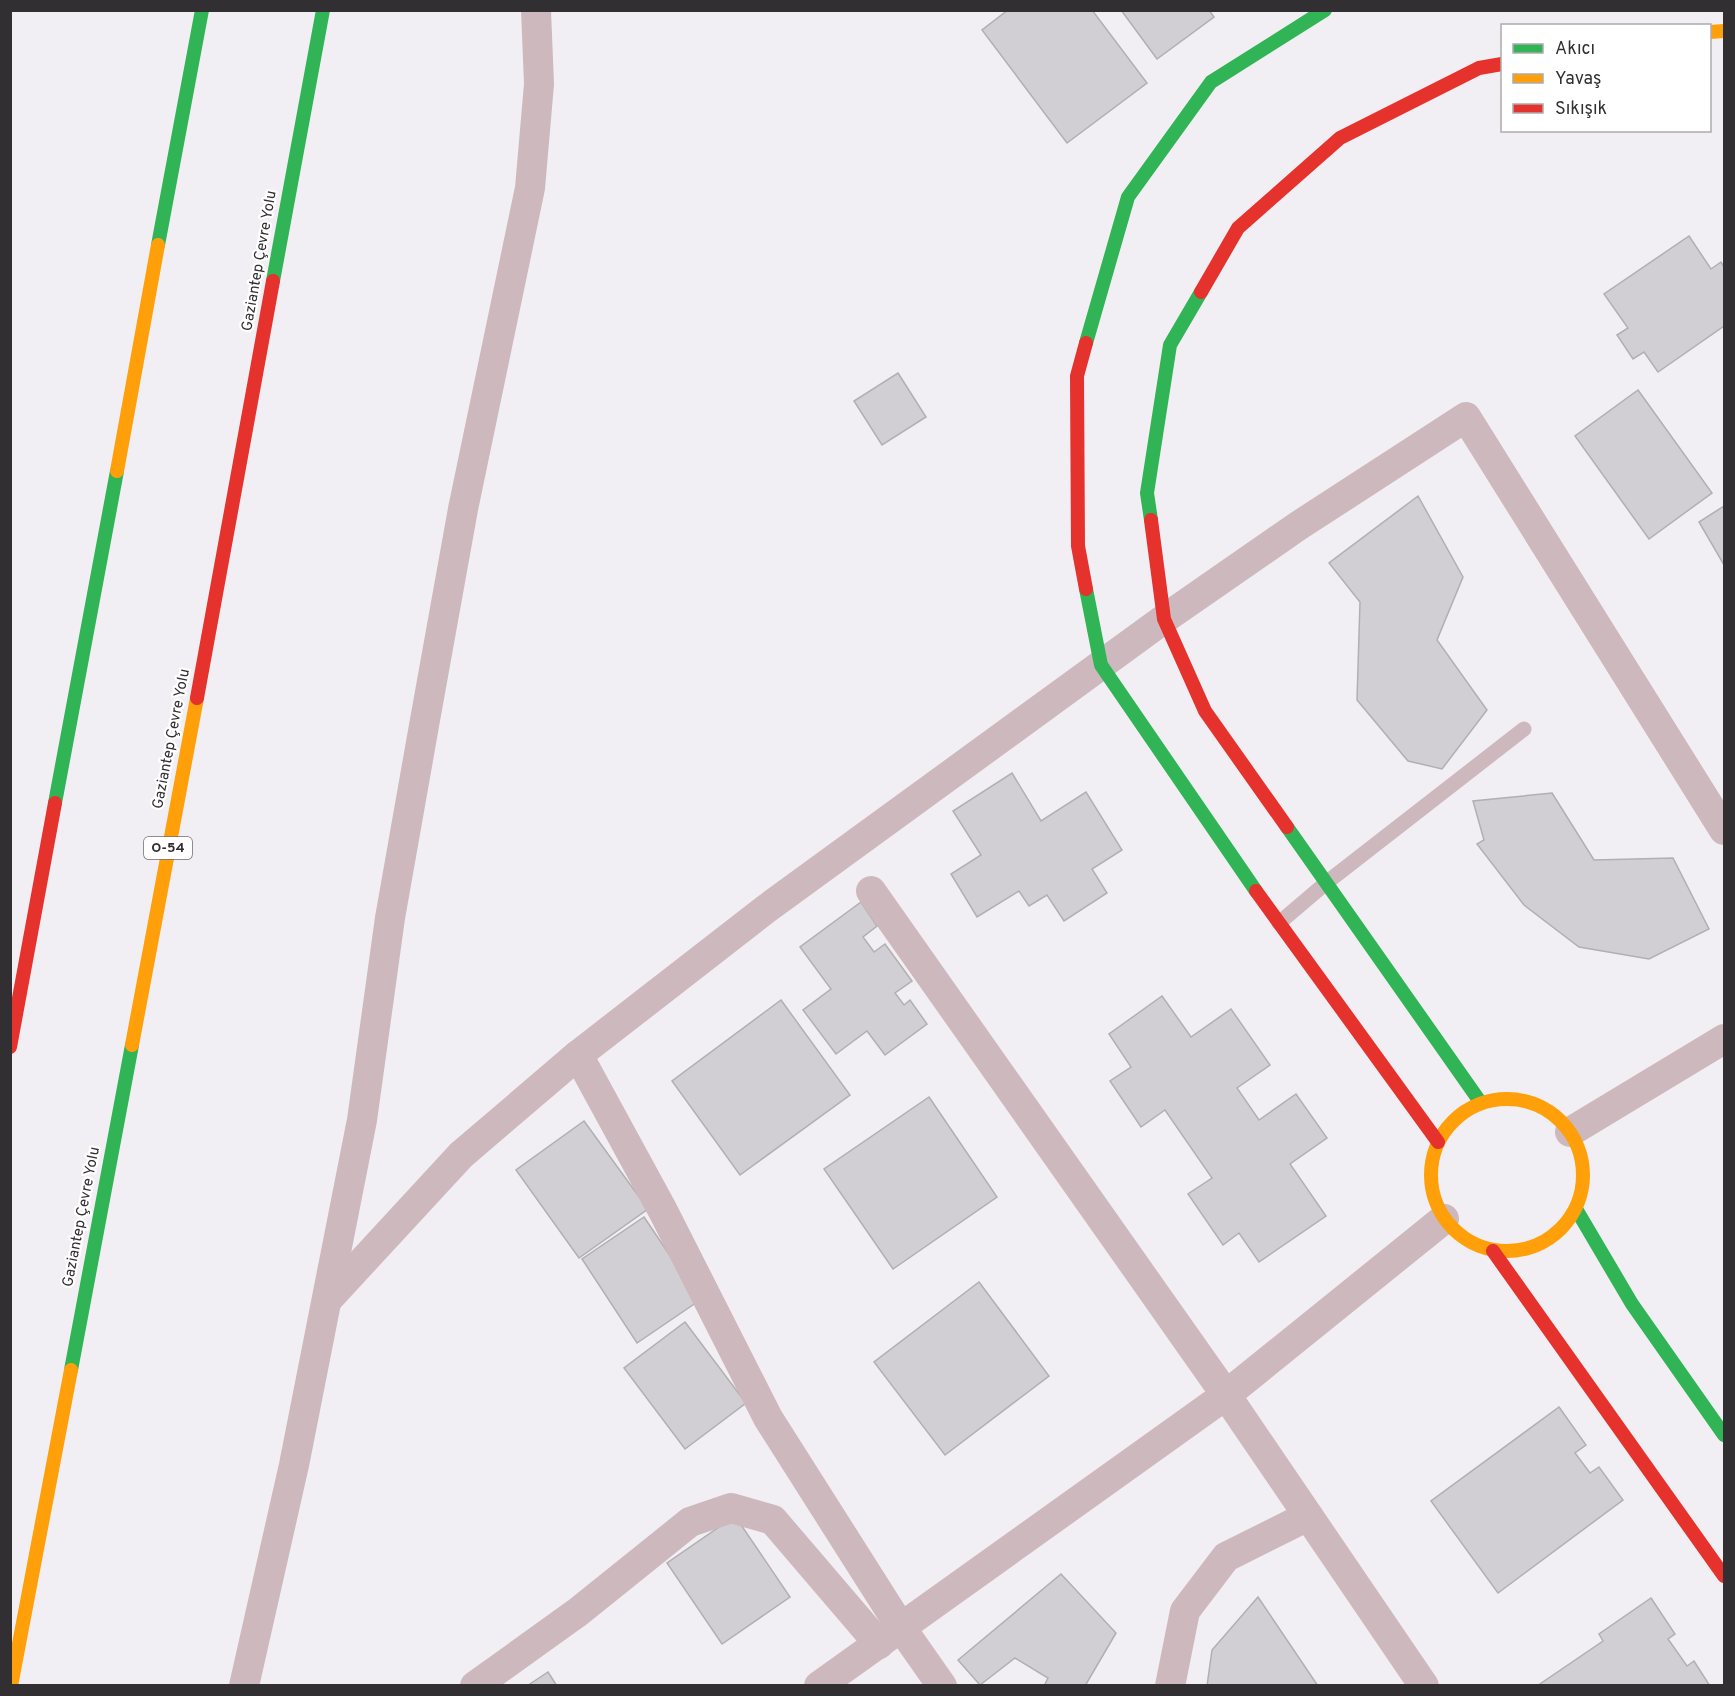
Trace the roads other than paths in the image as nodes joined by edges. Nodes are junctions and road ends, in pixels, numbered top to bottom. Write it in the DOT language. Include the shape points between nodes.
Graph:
graph roads {
  1 [pos="202,10"];
  2 [pos="323,10"];
  3 [pos="536,10"];
  4 [pos="1325,10"];
  5 [pos="1501,64"];
  6 [pos="1164,619"];
  7 [pos="1101,665"];
  8 [pos="1524,729"];
  9 [pos="1725,830"];
  10 [pos="1326,883"];
  11 [pos="871,891"];
  12 [pos="1278,923"];
  13 [pos="1725,1040"];
  14 [pos="10,1047"];
  15 [pos="578,1055"];
  16 [pos="1481,1103"];
  17 [pos="1570,1132"];
  18 [pos="1438,1142"];
  19 [pos="1576,1209"];
  20 [pos="1444,1219"];
  21 [pos="1493,1251"];
  22 [pos="328,1299"];
  23 [pos="1226,1395"];
  24 [pos="1725,1435"];
  25 [pos="1308,1516"];
  26 [pos="1725,1576"];
  27 [pos="890,1635"];
  28 [pos="10,1686"];
  29 [pos="244,1686"];
  30 [pos="475,1686"];
  31 [pos="819,1686"];
  32 [pos="942,1686"];
  33 [pos="1170,1686"];
  34 [pos="1424,1686"];
  1 -- 14 [label="main road"];
  2 -- 28 [label="main road, Gaziantep Çevre Yolu / O-54"];
  3 -- 22 [label="street" via="539,84 530,188 463,510 390,918 362,1120"];
  4 -- 7 [label="main road" via="1211,82 1128,197 1077,376 1078,546"];
  5 -- 6 [label="main road" via="1479,68 1340,138 1238,228 1170,345 1147,493"];
  6 -- 7 [label="street"];
  6 -- 9 [label="street" via="1466,417"];
  6 -- 10 [label="main road" via="1205,711"];
  7 -- 12 [label="main road"];
  7 -- 15 [label="street" via="766,909"];
  8 -- 10 [label="lane"];
  10 -- 12 [label="lane"];
  10 -- 16 [label="main road"];
  11 -- 23 [label="street"];
  12 -- 18 [label="main road"];
  13 -- 17 [label="street"];
  15 -- 22 [label="street" via="461,1155"];
  15 -- 27 [label="street" via="768,1418"];
  16 -- 17 [label="main road" via="1521,1100 1540,1106"];
  16 -- 18 [label="main road" via="1456,1119"];
  17 -- 19 [label="main road" via="1584,1169"];
  18 -- 20 [label="main road" via="1431,1182"];
  19 -- 21 [label="main road" via="1551,1239 1513,1252"];
  19 -- 24 [label="main road" via="1632,1304"];
  20 -- 21 [label="main road" via="1457,1234"];
  20 -- 23 [label="street"];
  21 -- 26 [label="main road"];
  22 -- 29 [label="street"];
  23 -- 25 [label="street"];
  23 -- 27 [label="street"];
  25 -- 33 [label="street" via="1226,1557 1185,1611"];
  25 -- 34 [label="street"];
  27 -- 30 [label="street" via="773,1520 731,1508 690,1522 578,1612"];
  27 -- 31 [label="street"];
  27 -- 32 [label="street"];
}
